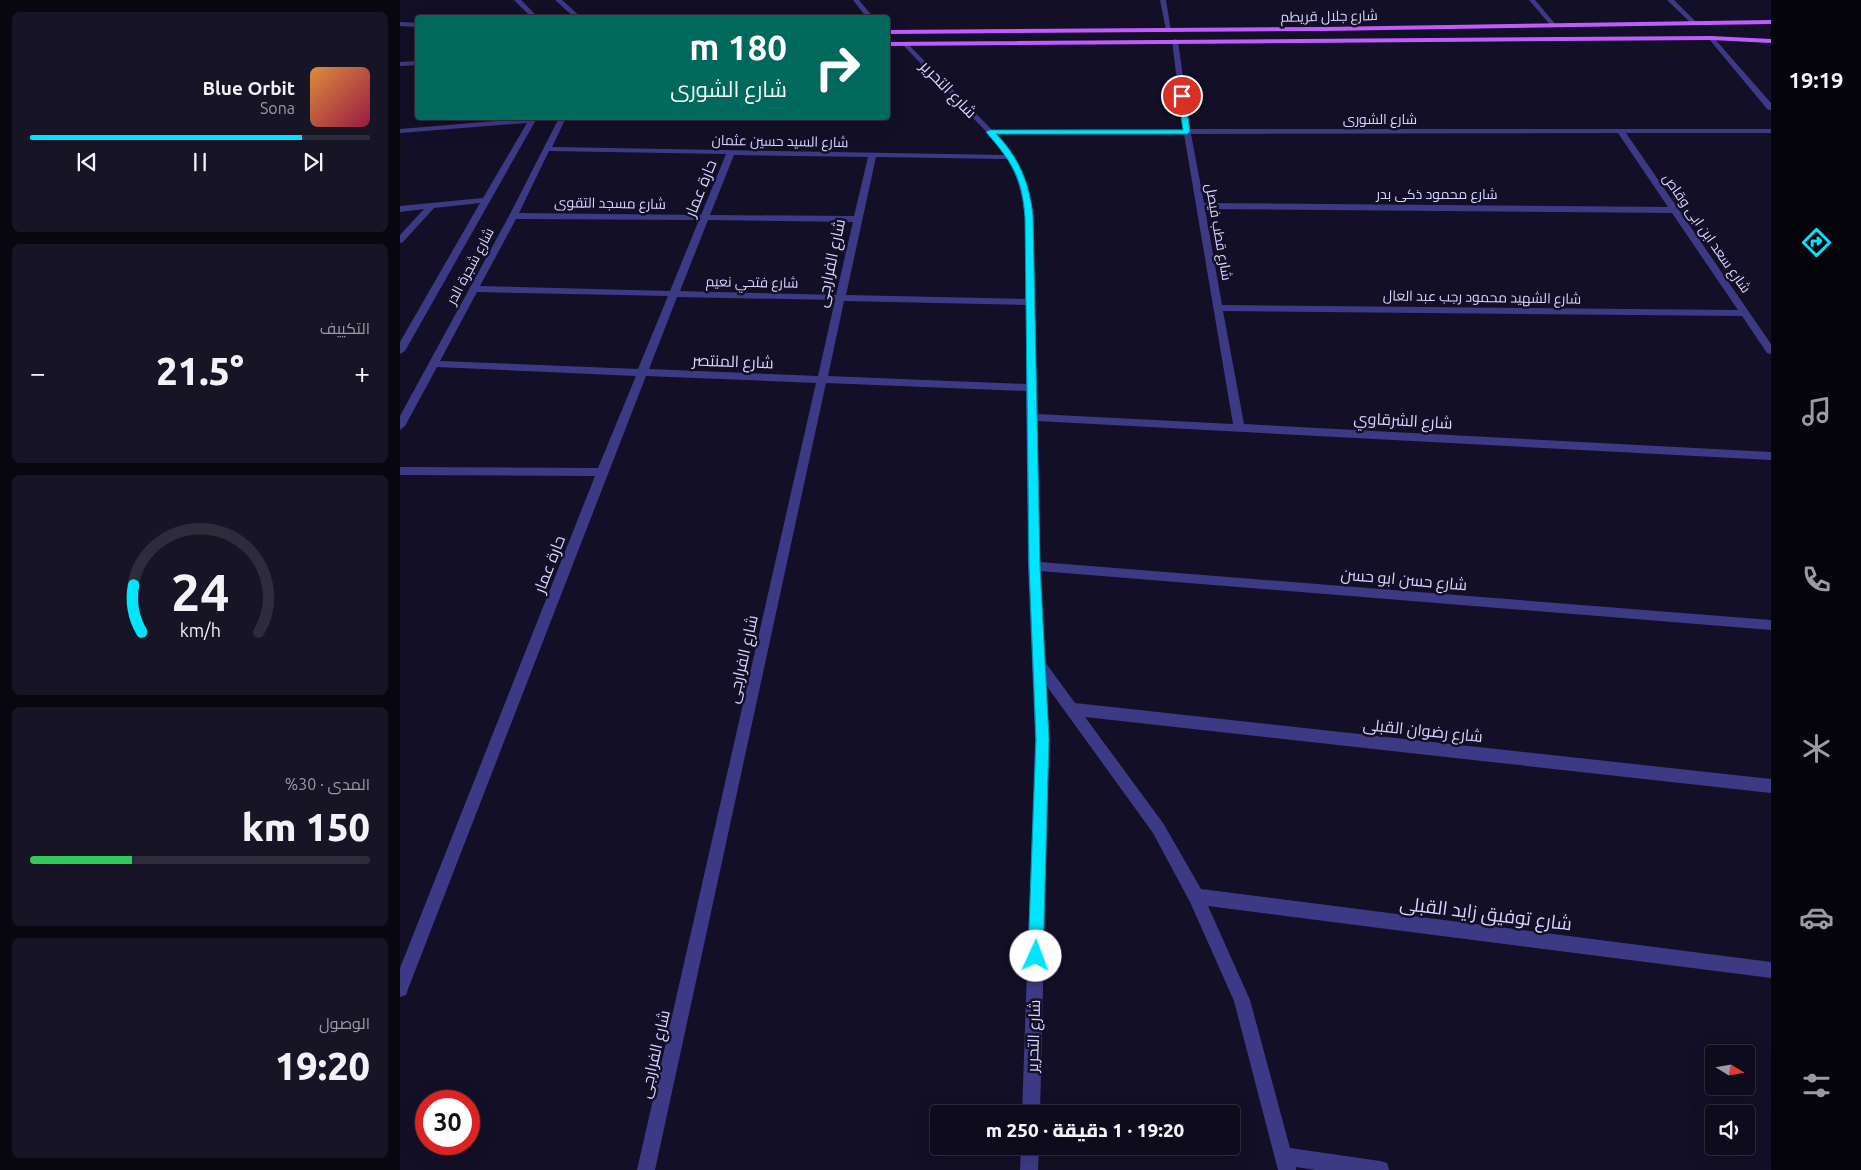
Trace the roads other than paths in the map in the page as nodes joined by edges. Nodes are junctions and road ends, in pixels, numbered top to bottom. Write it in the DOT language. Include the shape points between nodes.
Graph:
graph roads {
  1 [pos="517,0"];
  2 [pos="558,0"];
  3 [pos="856,0"];
  4 [pos="1163,0"];
  5 [pos="1532,0"];
  6 [pos="1670,0"];
  7 [pos="533,15"];
  8 [pos="576,15"];
  9 [pos="868,15"];
  10 [pos="1771,22"];
  11 [pos="400,24"];
  12 [pos="1695,24"];
  13 [pos="415,25"];
  14 [pos="1554,26"];
  15 [pos="1324,29"];
  16 [pos="1169,30"];
  17 [pos="890,32"];
  18 [pos="1712,38"];
  19 [pos="1329,40"];
  20 [pos="1771,40"];
  21 [pos="1174,41"];
  22 [pos="890,44"];
  23 [pos="905,44"];
  24 [pos="415,63"];
  25 [pos="400,64"];
  26 [pos="1771,108"];
  27 [pos="522,120"];
  28 [pos="532,120"];
  29 [pos="561,120"];
  30 [pos="400,131"];
  31 [pos="1620,131"];
  32 [pos="1771,131"];
  33 [pos="990,132"];
  34 [pos="1187,132"];
  35 [pos="548,149"];
  36 [pos="731,152"];
  37 [pos="872,155"];
  38 [pos="1011,157"];
  39 [pos="486,200"];
  40 [pos="431,206"];
  41 [pos="1200,206"];
  42 [pos="400,209"];
  43 [pos="1674,210"];
  44 [pos="513,216"];
  45 [pos="705,218"];
  46 [pos="857,219"];
  47 [pos="400,240"];
  48 [pos="474,289"];
  49 [pos="675,294"];
  50 [pos="840,298"];
  51 [pos="1030,302"];
  52 [pos="1218,308"];
  53 [pos="1745,313"];
  54 [pos="400,351"];
  55 [pos="1771,351"];
  56 [pos="433,364"];
  57 [pos="643,372"];
  58 [pos="822,380"];
  59 [pos="1032,388"];
  60 [pos="1033,417"];
  61 [pos="400,426"];
  62 [pos="1239,428"];
  63 [pos="1771,456"];
  64 [pos="400,471"];
  65 [pos="602,472"];
  66 [pos="1034,566"];
  67 [pos="1771,625"];
  68 [pos="1038,663"];
  69 [pos="1071,709"];
  70 [pos="1771,786"];
  71 [pos="1196,896"];
  72 [pos="1771,970"];
  73 [pos="400,989"];
  74 [pos="1030,1105"];
  75 [pos="1030,1155"];
  76 [pos="1286,1163"];
  77 [pos="646,1170"];
  78 [pos="1029,1170"];
  79 [pos="1380,1170"];
  1 -- 7 [label="street"];
  2 -- 8 [label="street"];
  3 -- 9 [label="street"];
  4 -- 16 [label="street"];
  5 -- 14 [label="street"];
  6 -- 12 [label="street"];
  10 -- 12 [label="main road, شارع جلال قريطم"];
  11 -- 13 [label="street"];
  12 -- 14 [label="main road, شارع جلال قريطم"];
  14 -- 15 [label="main road, شارع جلال قريطم"];
  15 -- 16 [label="main road, شارع جلال قريطم"];
  15 -- 19 [label="main road"];
  16 -- 17 [label="main road, شارع جلال قريطم"];
  18 -- 19 [label="main road, شارع جلال قريطم"];
  18 -- 20 [label="main road, شارع جلال قريطم"];
  18 -- 26 [label="street"];
  19 -- 21 [label="main road, شارع جلال قريطم"];
  21 -- 23 [label="main road, شارع جلال قريطم"];
  21 -- 34 [label="street, شارع قطب فيصل"];
  22 -- 23 [label="main road, شارع جلال قريطم"];
  23 -- 33 [label="street, شارع التحرير"];
  24 -- 25 [label="street"];
  27 -- 30 [label="street"];
  28 -- 39 [label="street, شارع شجرة الدر"];
  29 -- 35 [label="street, شارع شجرة الدر"];
  31 -- 32 [label="street, شارع الشورى"];
  31 -- 34 [label="street, شارع الشورى"];
  31 -- 43 [label="street, شارع سعد ابن ابى وقاص"];
  33 -- 34 [label="street, شارع الشورى"];
  33 -- 38 [label="street, شارع التحرير"];
  34 -- 41 [label="street, شارع قطب فيصل"];
  35 -- 36 [label="street, شارع السيد حسين عثمان"];
  35 -- 44 [label="street, شارع شجرة الدر"];
  36 -- 37 [label="street, شارع السيد حسين عثمان"];
  36 -- 45 [label="street, حارة عمار"];
  37 -- 38 [label="street, شارع السيد حسين عثمان"];
  37 -- 46 [label="street, شارع الفرارجى"];
  38 -- 51 [label="street, شارع التحرير" via="1027,195"];
  39 -- 40 [label="street"];
  39 -- 54 [label="street, شارع شجرة الدر"];
  40 -- 42 [label="street"];
  40 -- 47 [label="street"];
  41 -- 43 [label="street, شارع محمود ذكى بدر"];
  41 -- 52 [label="street, شارع قطب فيصل"];
  43 -- 53 [label="street, شارع سعد ابن ابى وقاص"];
  44 -- 45 [label="street, شارع مسجد التقوى"];
  44 -- 48 [label="street, شارع شجرة الدر"];
  45 -- 46 [label="street, شارع مسجد التقوى"];
  45 -- 49 [label="street, حارة عمار"];
  46 -- 50 [label="street, شارع الفرارجى"];
  48 -- 49 [label="street, شارع فتحي نعيم"];
  48 -- 56 [label="street, شارع شجرة الدر"];
  49 -- 50 [label="street, شارع فتحي نعيم"];
  49 -- 57 [label="street, حارة عمار"];
  50 -- 51 [label="street, شارع فتحي نعيم"];
  50 -- 58 [label="street, شارع الفرارجى"];
  51 -- 59 [label="street, شارع التحرير"];
  52 -- 53 [label="street, شارع الشهيد محمود رجب عبد العال"];
  52 -- 62 [label="street, شارع قطب فيصل"];
  53 -- 55 [label="street, شارع سعد ابن ابى وقاص"];
  56 -- 57 [label="street, شارع المنتصر"];
  56 -- 61 [label="street, شارع شجرة الدر"];
  57 -- 58 [label="street, شارع المنتصر"];
  57 -- 65 [label="street, حارة عمار"];
  58 -- 59 [label="street, شارع المنتصر"];
  58 -- 77 [label="street, شارع الفرارجى"];
  59 -- 60 [label="street, شارع التحرير"];
  60 -- 62 [label="street, شارع الشرقاوي"];
  60 -- 66 [label="street, شارع التحرير"];
  62 -- 63 [label="street, شارع الشرقاوي"];
  64 -- 65 [label="street"];
  65 -- 73 [label="street, حارة عمار"];
  66 -- 67 [label="street, شارع حسن ابو حسن"];
  66 -- 68 [label="street, شارع التحرير"];
  68 -- 69 [label="street"];
  68 -- 74 [label="street, شارع التحرير" via="1042,739"];
  69 -- 70 [label="street, شارع رضوان القبلى"];
  69 -- 71 [label="street" via="1158,828"];
  71 -- 72 [label="street, شارع توفيق زايد القبلى"];
  71 -- 76 [label="street" via="1242,1000"];
  75 -- 78 [label="street"];
  76 -- 79 [label="street"];
}
